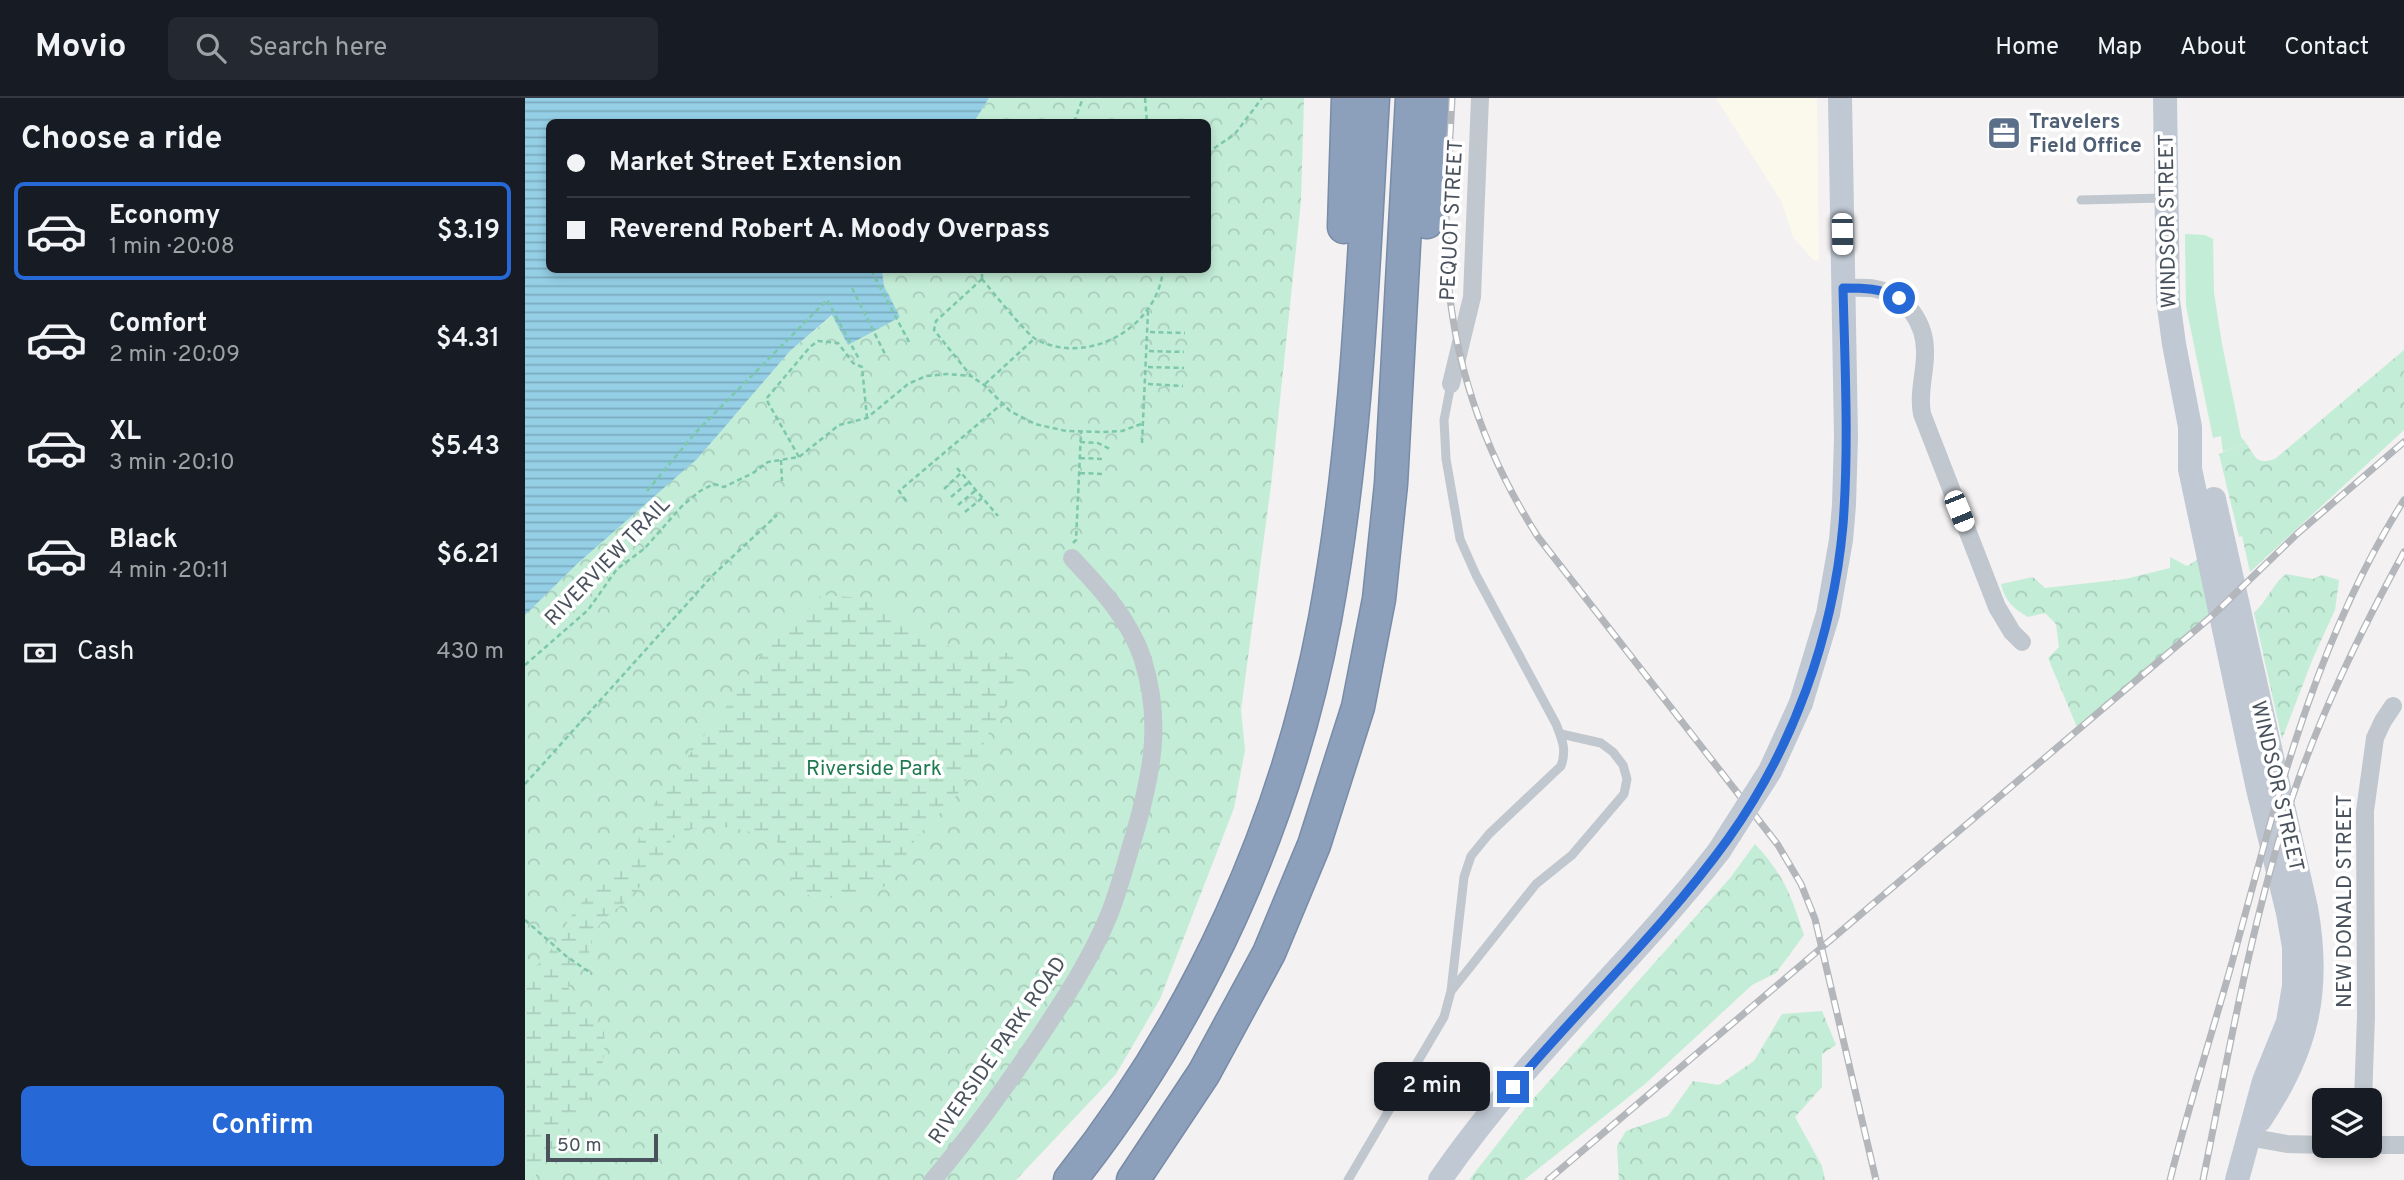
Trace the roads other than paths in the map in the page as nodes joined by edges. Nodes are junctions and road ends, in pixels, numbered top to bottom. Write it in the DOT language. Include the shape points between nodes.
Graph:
graph roads {
  1 [pos="1348,98"];
  2 [pos="1373,98"];
  3 [pos="1412,98"];
  4 [pos="1435,98"];
  5 [pos="1480,98"];
  6 [pos="1840,98"];
  7 [pos="2165,98"];
  8 [pos="2166,198"];
  9 [pos="2081,200"];
  10 [pos="1843,288"];
  11 [pos="1357,360"];
  12 [pos="1451,384"];
  13 [pos="1071,552"];
  14 [pos="1383,562"];
  15 [pos="2022,642"];
  16 [pos="2393,706"];
  17 [pos="1561,734"];
  18 [pos="1451,991"];
  19 [pos="2363,1088"];
  20 [pos="2248,1138"];
  21 [pos="2312,1145"];
  22 [pos="2382,1145"];
  23 [pos="2404,1145"];
  24 [pos="933,1180"];
  25 [pos="1070,1180"];
  26 [pos="1133,1180"];
  27 [pos="1348,1180"];
  28 [pos="1440,1180"];
  29 [pos="2237,1180"];
  1 -- 11 [label="highway" via="1344,262"];
  2 -- 11 [label="highway"];
  3 -- 14 [label="highway" via="1394,448"];
  4 -- 14 [label="highway" via="1409,480"];
  5 -- 12 [label="street, PEQUOT STREET" via="1472,297"];
  6 -- 10 [label="main road"];
  7 -- 8 [label="main road, WINDSOR STREET"];
  8 -- 9 [label="lane"];
  8 -- 20 [label="main road, WINDSOR STREET" via="2169,309 2190,427 2206,466 2243,675 2306,908 2312,965 2310,1005 2301,1040 2281,1089"];
  10 -- 15 [label="street" via="1888,292 1920,322 1926,357 1922,414 1997,607"];
  10 -- 28 [label="main road, bridge" via="1846,437 1842,533 1829,614 1801,703 1770,771 1719,851 1496,1106"];
  11 -- 25 [label="highway" via="1345,493 1327,611 1275,806 1241,894 1189,998 1126,1103"];
  12 -- 17 [label="lane" via="1444,421 1446,459 1460,539"];
  13 -- 24 [label="street, RIVERSIDE PARK ROAD" via="1116,608 1142,657 1154,724 1149,775 1116,894 1085,963 1007,1083"];
  14 -- 26 [label="highway" via="1358,707 1296,893 1231,1027 1182,1110"];
  16 -- 19 [label="street, NEW DONALD STREET" via="2375,738 2365,811"];
  17 -- 18 [label="lane" via="1565,755 1560,766 1471,856 1464,877"];
  17 -- 18 [label="lane" via="1601,743 1613,752 1627,779 1624,794 1572,855 1536,884"];
  18 -- 27 [label="lane" via="1444,1017"];
  20 -- 21 [label="street"];
  20 -- 29 [label="main road, WINDSOR STREET"];
  22 -- 23 [label="street"];
}
